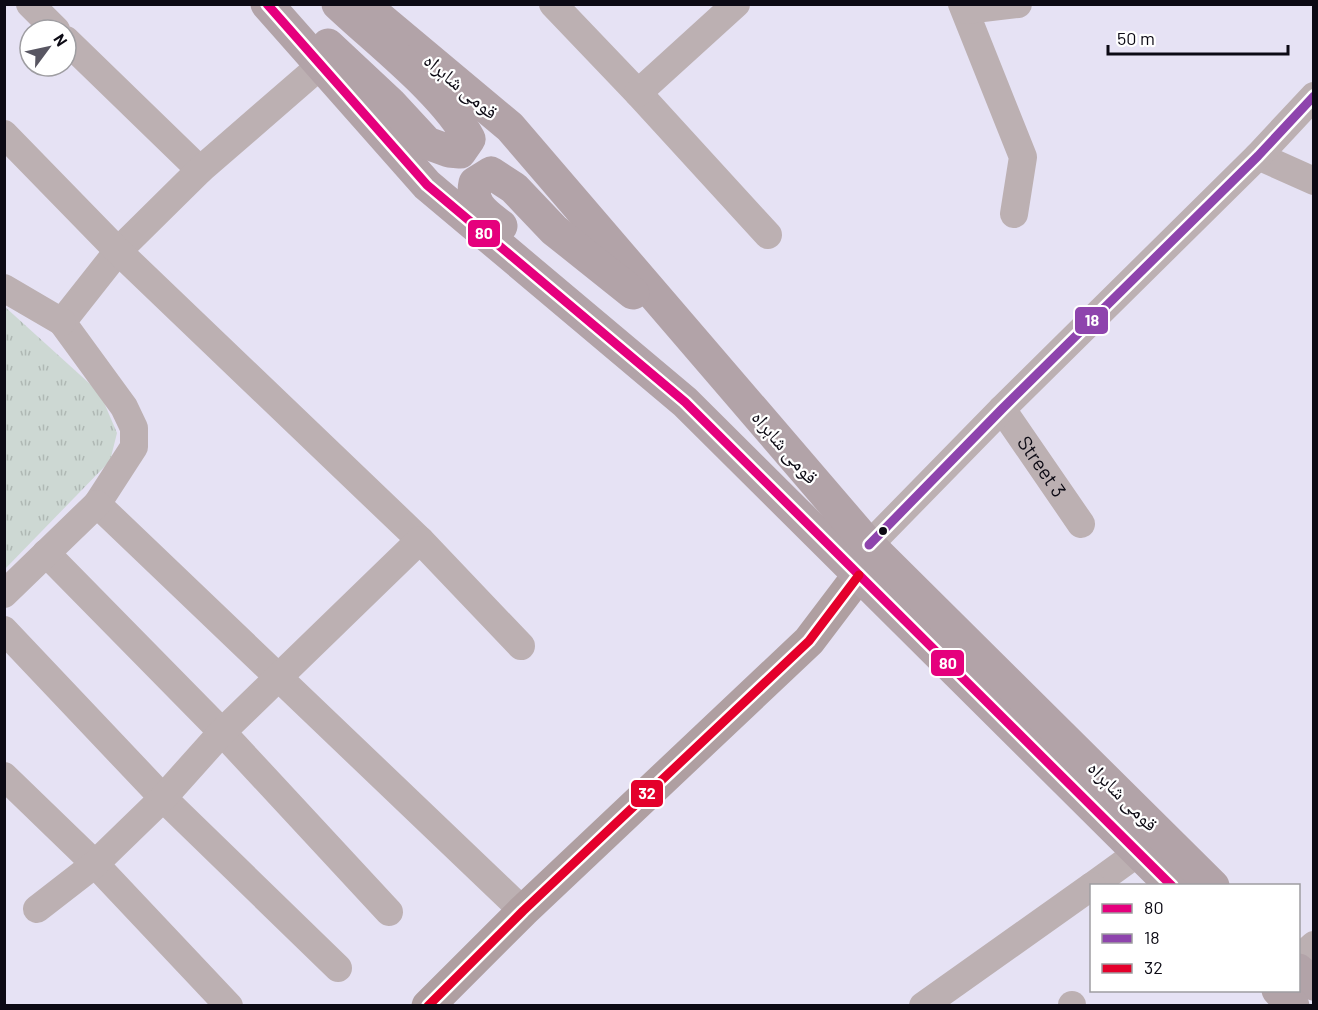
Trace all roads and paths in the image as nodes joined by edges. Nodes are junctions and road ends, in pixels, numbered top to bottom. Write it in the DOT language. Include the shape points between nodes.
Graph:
graph roads {
  1 [pos="30,4"];
  2 [pos="267,4"];
  3 [pos="285,4"];
  4 [pos="338,4"];
  5 [pos="363,4"];
  6 [pos="553,4"];
  7 [pos="736,4"];
  8 [pos="1018,4"];
  9 [pos="964,7"];
  10 [pos="44,18"];
  11 [pos="78,52"];
  12 [pos="321,65"];
  13 [pos="638,93"];
  14 [pos="1314,96"];
  15 [pos="4,134"];
  16 [pos="1258,156"];
  17 [pos="200,170"];
  18 [pos="1314,181"];
  19 [pos="1014,214"];
  20 [pos="768,235"];
  21 [pos="118,250"];
  22 [pos="4,288"];
  23 [pos="62,322"];
  24 [pos="698,346"];
  25 [pos="685,402"];
  26 [pos="1002,409"];
  27 [pos="97,504"];
  28 [pos="1082,525"];
  29 [pos="420,540"];
  30 [pos="46,553"];
  31 [pos="864,560"];
  32 [pos="4,594"];
  33 [pos="4,630"];
  34 [pos="521,646"];
  35 [pos="279,677"];
  36 [pos="222,732"];
  37 [pos="4,776"];
  38 [pos="163,798"];
  39 [pos="1139,852"];
  40 [pos="95,864"];
  41 [pos="1095,884"];
  42 [pos="1171,884"];
  43 [pos="1212,884"];
  44 [pos="1090,887"];
  45 [pos="37,909"];
  46 [pos="523,910"];
  47 [pos="389,912"];
  48 [pos="1314,945"];
  49 [pos="1300,958"];
  50 [pos="338,968"];
  51 [pos="1300,971"];
  52 [pos="1314,984"];
  53 [pos="1280,992"];
  54 [pos="229,1005"];
  55 [pos="428,1005"];
  56 [pos="923,1005"];
  57 [pos="1293,1005"];
  1 -- 10 [label="street"];
  2 -- 12 [label="highway, قومی شاہراہ"];
  3 -- 4 [label="highway" via="390,102 426,143 460,152 469,139 460,122 417,76"];
  5 -- 24 [label="highway, قومی شاہراہ" via="510,128"];
  6 -- 13 [label="street"];
  7 -- 13 [label="street"];
  8 -- 9 [label="street"];
  9 -- 19 [label="street" via="1023,157"];
  11 -- 17 [label="street"];
  12 -- 17 [label="street"];
  12 -- 25 [label="highway, قومی شاہراہ" via="427,185"];
  13 -- 20 [label="street"];
  14 -- 16 [label="street"];
  15 -- 21 [label="street"];
  16 -- 18 [label="street"];
  16 -- 26 [label="street"];
  17 -- 21 [label="street"];
  21 -- 23 [label="street"];
  21 -- 29 [label="street"];
  22 -- 23 [label="street"];
  23 -- 27 [label="street" via="124,407 134,428 134,447"];
  24 -- 25 [label="highway" via="554,230 513,188 491,173 475,183 473,193 480,210 514,237"];
  24 -- 31 [label="highway, قومی شاہراہ"];
  25 -- 31 [label="highway, قومی شاہراہ"];
  26 -- 28 [label="street, Street 3"];
  26 -- 31 [label="street"];
  27 -- 30 [label="street"];
  27 -- 35 [label="street"];
  29 -- 34 [label="street"];
  29 -- 35 [label="street"];
  30 -- 32 [label="street"];
  30 -- 36 [label="street"];
  31 -- 39 [label="highway, قومی شاہراہ"];
  31 -- 43 [label="highway, قومی شاہراہ"];
  31 -- 46 [label="main road" via="809,641"];
  33 -- 38 [label="street"];
  35 -- 36 [label="street"];
  35 -- 46 [label="street"];
  36 -- 38 [label="street"];
  36 -- 47 [label="street"];
  37 -- 40 [label="street"];
  38 -- 40 [label="street"];
  38 -- 50 [label="street"];
  39 -- 41 [label="street"];
  39 -- 42 [label="highway, قومی شاہراہ"];
  40 -- 45 [label="street"];
  40 -- 54 [label="street"];
  44 -- 56 [label="street"];
  46 -- 55 [label="main road"];
  48 -- 49 [label="street"];
  51 -- 52 [label="highway"];
  53 -- 57 [label="highway"];
}
